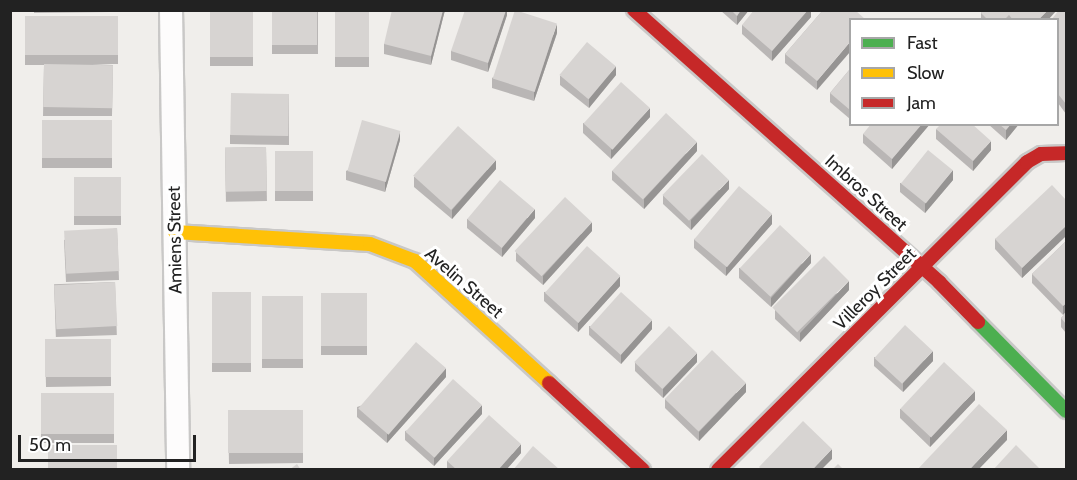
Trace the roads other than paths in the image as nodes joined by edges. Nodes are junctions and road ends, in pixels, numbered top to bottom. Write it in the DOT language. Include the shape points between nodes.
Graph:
graph roads {
  1 [pos="171,10"];
  2 [pos="634,10"];
  3 [pos="1066,153"];
  4 [pos="175,232"];
  5 [pos="923,267"];
  6 [pos="1066,411"];
  7 [pos="178,470"];
  8 [pos="643,470"];
  9 [pos="718,470"];
  1 -- 4 [label="street, Amiens Street"];
  2 -- 5 [label="street, Imbros Street"];
  3 -- 5 [label="street, Villeroy Street" via="1041,154 1026,162"];
  4 -- 7 [label="street, Amiens Street"];
  4 -- 8 [label="street, Avelin Street" via="370,244 415,261"];
  5 -- 6 [label="street, Imbros Street"];
  5 -- 9 [label="street, Villeroy Street"];
}
